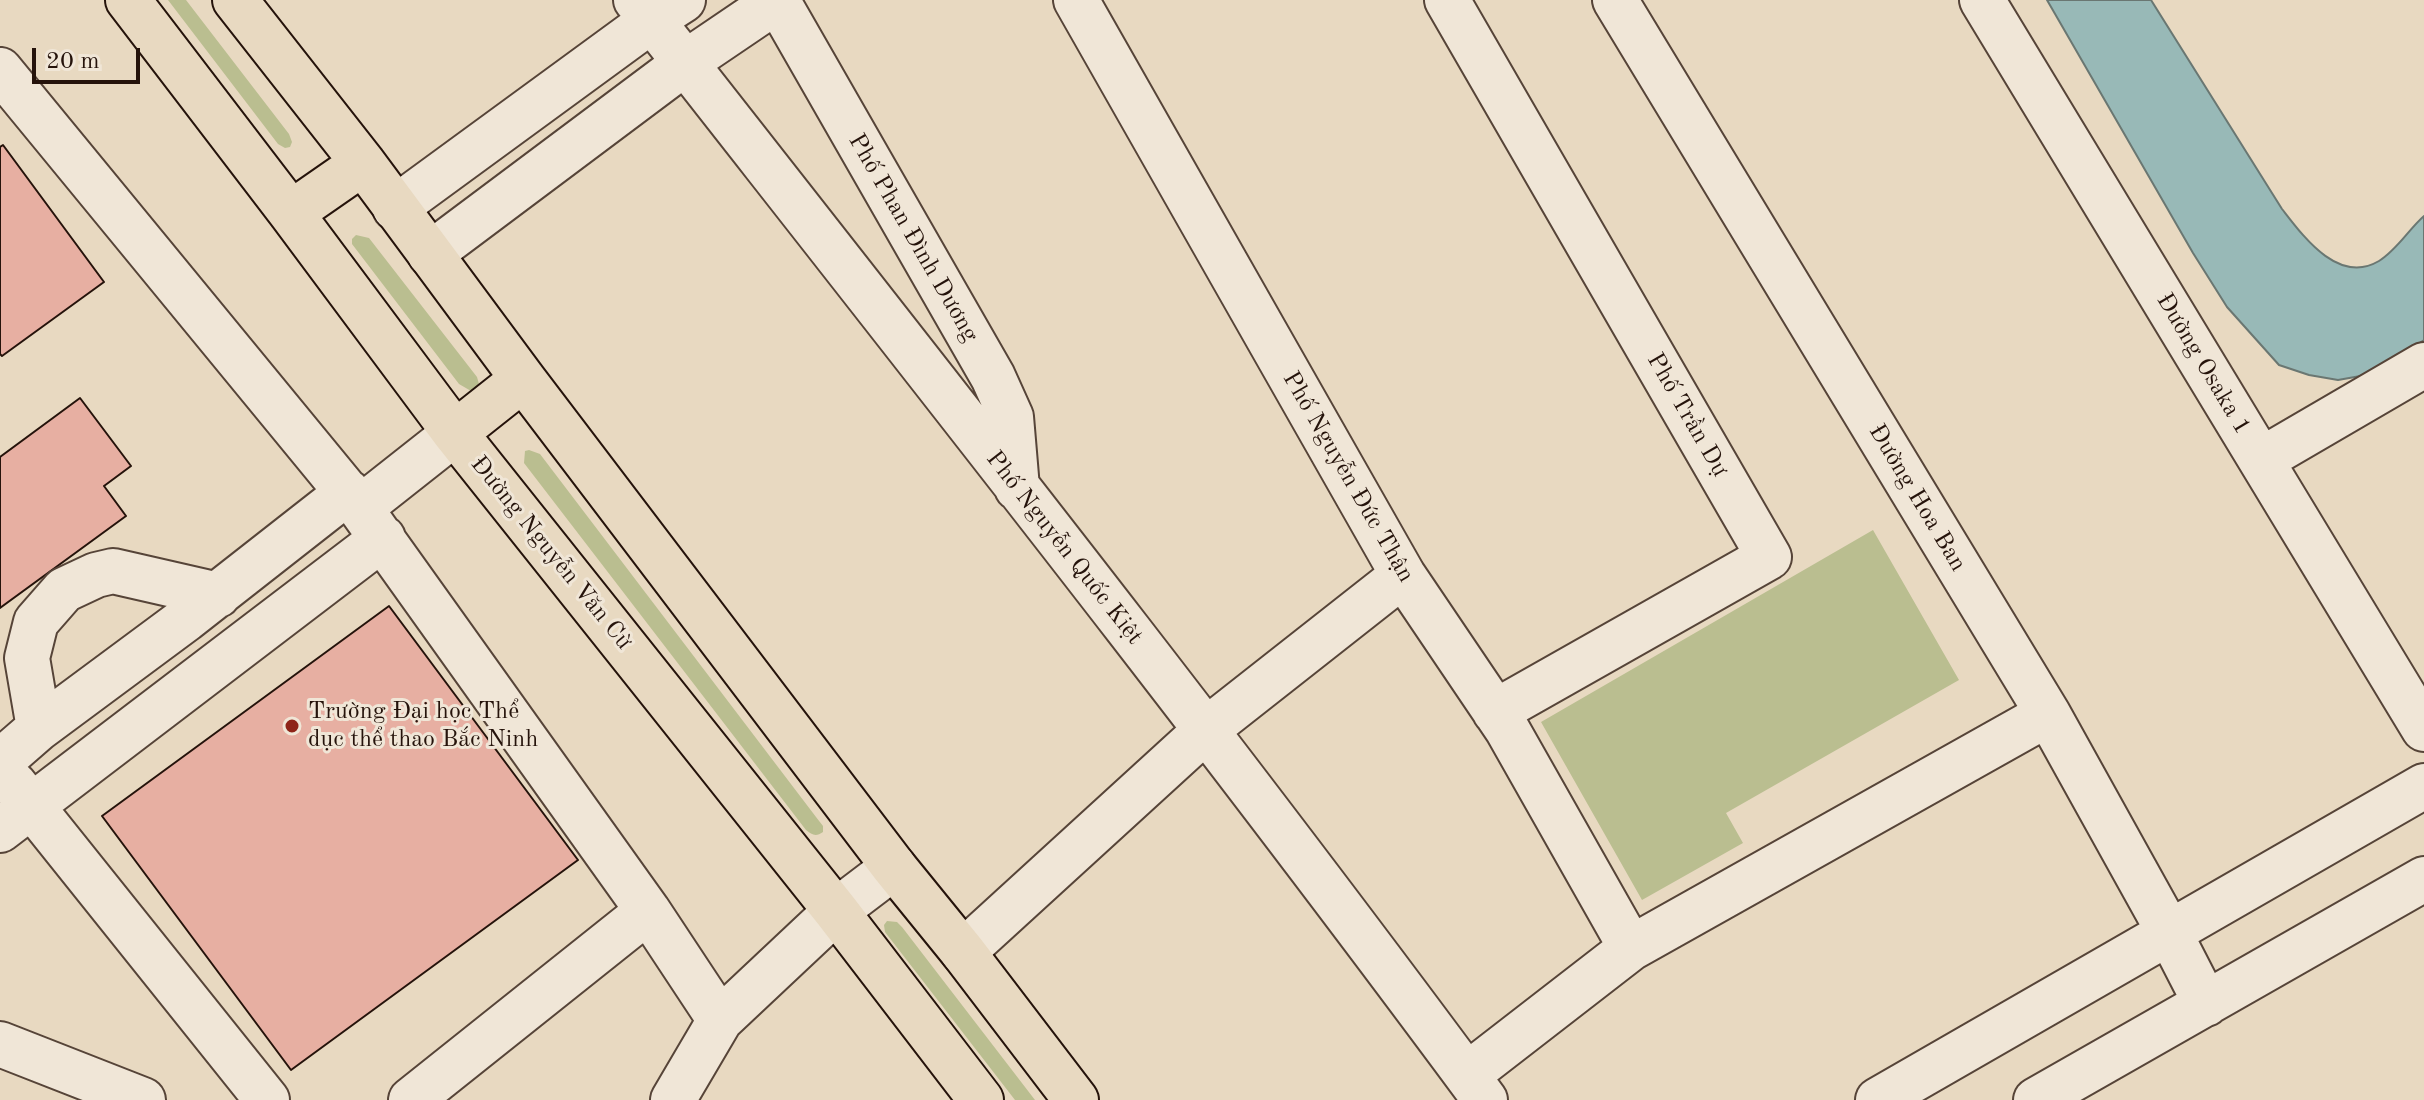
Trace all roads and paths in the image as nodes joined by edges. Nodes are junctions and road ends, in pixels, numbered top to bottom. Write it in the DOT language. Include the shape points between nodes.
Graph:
graph roads {
  1 [pos="128,0"];
  2 [pos="235,0"];
  3 [pos="777,0"];
  4 [pos="1076,0"];
  5 [pos="1447,0"];
  6 [pos="1615,0"];
  7 [pos="1982,0"];
  8 [pos="657,7"];
  9 [pos="685,63"];
  10 [pos="0,70"];
  11 [pos="363,163"];
  12 [pos="395,208"];
  13 [pos="291,213"];
  14 [pos="430,254"];
  15 [pos="2424,365"];
  16 [pos="523,379"];
  17 [pos="455,433"];
  18 [pos="2261,460"];
  19 [pos="1017,488"];
  20 [pos="364,513"];
  21 [pos="1403,575"];
  22 [pos="202,607"];
  23 [pos="230,677"];
  24 [pos="1495,712"];
  25 [pos="2048,714"];
  26 [pos="39,728"];
  27 [pos="2424,729"];
  28 [pos="1206,730"];
  29 [pos="0,764"];
  30 [pos="2424,786"];
  31 [pos="16,818"];
  32 [pos="894,867"];
  33 [pos="2424,879"];
  34 [pos="648,911"];
  35 [pos="836,911"];
  36 [pos="2169,932"];
  37 [pos="1631,948"];
  38 [pos="963,952"];
  39 [pos="2206,1004"];
  40 [pos="720,1020"];
  41 [pos="0,1044"];
  42 [pos="1476,1088"];
  43 [pos="681,1096"];
  44 [pos="143,1100"];
  45 [pos="267,1100"];
  46 [pos="411,1100"];
  47 [pos="981,1100"];
  48 [pos="1076,1100"];
  49 [pos="1878,1100"];
  50 [pos="2036,1100"];
  1 -- 13 [label="main road, Đường Nguyễn Văn Cừ"];
  2 -- 11 [label="main road"];
  3 -- 9 [label="street"];
  3 -- 19 [label="street, Phố Phan Đình Dương" via="993,377 1011,417"];
  4 -- 21 [label="street, Phố Nguyễn Đức Thận"];
  5 -- 24 [label="street, Phố Trần Dự" via="1769,557"];
  6 -- 25 [label="street, Đường Hoa Ban"];
  7 -- 18 [label="street, Đường Osaka 1"];
  8 -- 9 [label="street, Phố Nguyễn Quốc Kiệt"];
  8 -- 12 [label="street"];
  9 -- 14 [label="street"];
  9 -- 19 [label="street, Phố Nguyễn Quốc Kiệt"];
  10 -- 20 [label="street"];
  11 -- 12 [label="main road"];
  11 -- 13 [label="main road"];
  12 -- 14 [label="main road"];
  13 -- 17 [label="main road, Đường Nguyễn Văn Cừ"];
  14 -- 16 [label="main road"];
  15 -- 18 [label="street"];
  16 -- 17 [label="main road"];
  16 -- 32 [label="main road"];
  17 -- 20 [label="street"];
  17 -- 35 [label="main road, Đường Nguyễn Văn Cừ"];
  18 -- 27 [label="street, Đường Osaka 1"];
  19 -- 28 [label="street, Phố Nguyễn Quốc Kiệt"];
  20 -- 22 [label="street"];
  20 -- 23 [label="street"];
  20 -- 34 [label="street"];
  21 -- 24 [label="street, Phố Nguyễn Đức Thận"];
  21 -- 28 [label="street"];
  22 -- 23 [label="street"];
  22 -- 26 [label="street"];
  22 -- 26 [label="street" via="113,571 64,590 36,622 27,658"];
  23 -- 31 [label="street"];
  24 -- 37 [label="street, Phố Nguyễn Đức Thận"];
  25 -- 36 [label="street, Đường Hoa Ban"];
  25 -- 37 [label="street"];
  26 -- 29 [label="street"];
  28 -- 38 [label="street"];
  28 -- 42 [label="street, Phố Nguyễn Quốc Kiệt"];
  29 -- 31 [label="street"];
  30 -- 36 [label="street"];
  31 -- 45 [label="street"];
  32 -- 35 [label="street"];
  32 -- 38 [label="main road"];
  33 -- 39 [label="street"];
  34 -- 40 [label="street"];
  34 -- 46 [label="street"];
  35 -- 40 [label="street"];
  35 -- 47 [label="main road, Đường Nguyễn Văn Cừ"];
  36 -- 39 [label="street, Đường Hoa Ban"];
  36 -- 49 [label="street"];
  37 -- 42 [label="street"];
  38 -- 48 [label="main road"];
  39 -- 50 [label="street"];
  40 -- 43 [label="street"];
  41 -- 44 [label="street"];
}
